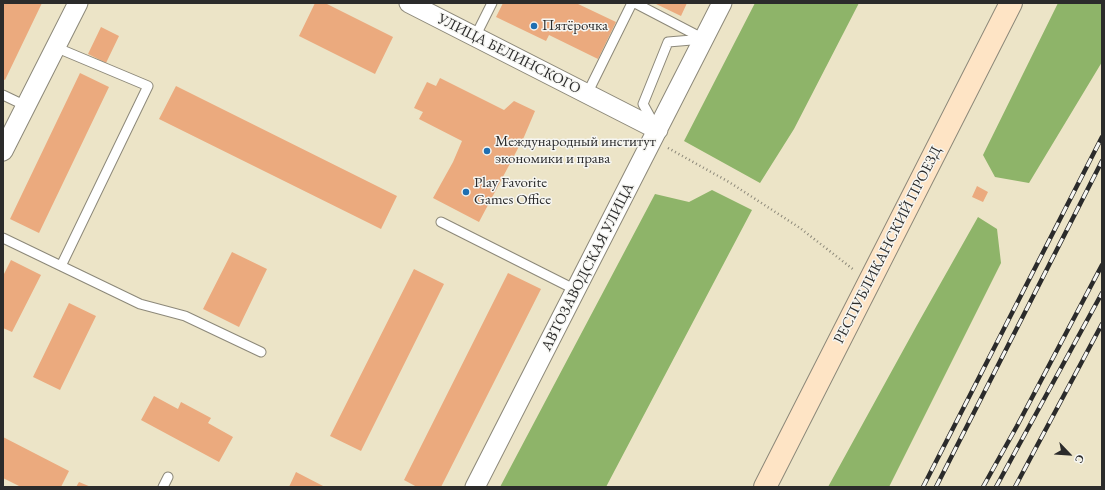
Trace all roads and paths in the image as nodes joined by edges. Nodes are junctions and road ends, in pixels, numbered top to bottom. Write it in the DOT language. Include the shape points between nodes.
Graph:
graph roads {
  1 [pos="78,3"];
  2 [pos="409,3"];
  3 [pos="492,3"];
  4 [pos="632,3"];
  5 [pos="636,3"];
  6 [pos="722,3"];
  7 [pos="1011,3"];
  8 [pos="475,37"];
  9 [pos="704,39"];
  10 [pos="56,48"];
  11 [pos="587,94"];
  12 [pos="3,95"];
  13 [pos="26,106"];
  14 [pos="655,135"];
  15 [pos="3,151"];
  16 [pos="441,222"];
  17 [pos="3,238"];
  18 [pos="61,266"];
  19 [pos="869,281"];
  20 [pos="576,290"];
  21 [pos="261,352"];
  22 [pos="168,477"];
  23 [pos="164,487"];
  24 [pos="475,487"];
  25 [pos="765,487"];
  1 -- 10 [label="street"];
  2 -- 8 [label="street, УЛИЦА БЕЛИНСКОГО"];
  3 -- 8 [label="lane"];
  4 -- 11 [label="lane, УЛИЦА БЕЛИНСКОГО"];
  5 -- 9 [label="lane"];
  6 -- 9 [label="street, АВТОЗАВОДСКАЯ УЛИЦА"];
  7 -- 19 [label="main road, РЕСПУБЛИКАНСКИЙ ПРОЕЗД"];
  8 -- 11 [label="street, УЛИЦА БЕЛИНСКОГО"];
  9 -- 14 [label="street, АВТОЗАВОДСКАЯ УЛИЦА"];
  9 -- 14 [label="lane" via="668,42 642,104"];
  10 -- 13 [label="street"];
  10 -- 18 [label="lane" via="148,86"];
  11 -- 14 [label="street, УЛИЦА БЕЛИНСКОГО"];
  12 -- 13 [label="lane"];
  13 -- 15 [label="street"];
  14 -- 19 [label="path" via="800,228"];
  14 -- 20 [label="street, АВТОЗАВОДСКАЯ УЛИЦА"];
  16 -- 20 [label="lane"];
  17 -- 18 [label="lane"];
  18 -- 21 [label="lane" via="140,304 185,316"];
  19 -- 25 [label="main road, РЕСПУБЛИКАНСКИЙ ПРОЕЗД"];
  20 -- 24 [label="street, АВТОЗАВОДСКАЯ УЛИЦА"];
  22 -- 23 [label="lane"];
}
